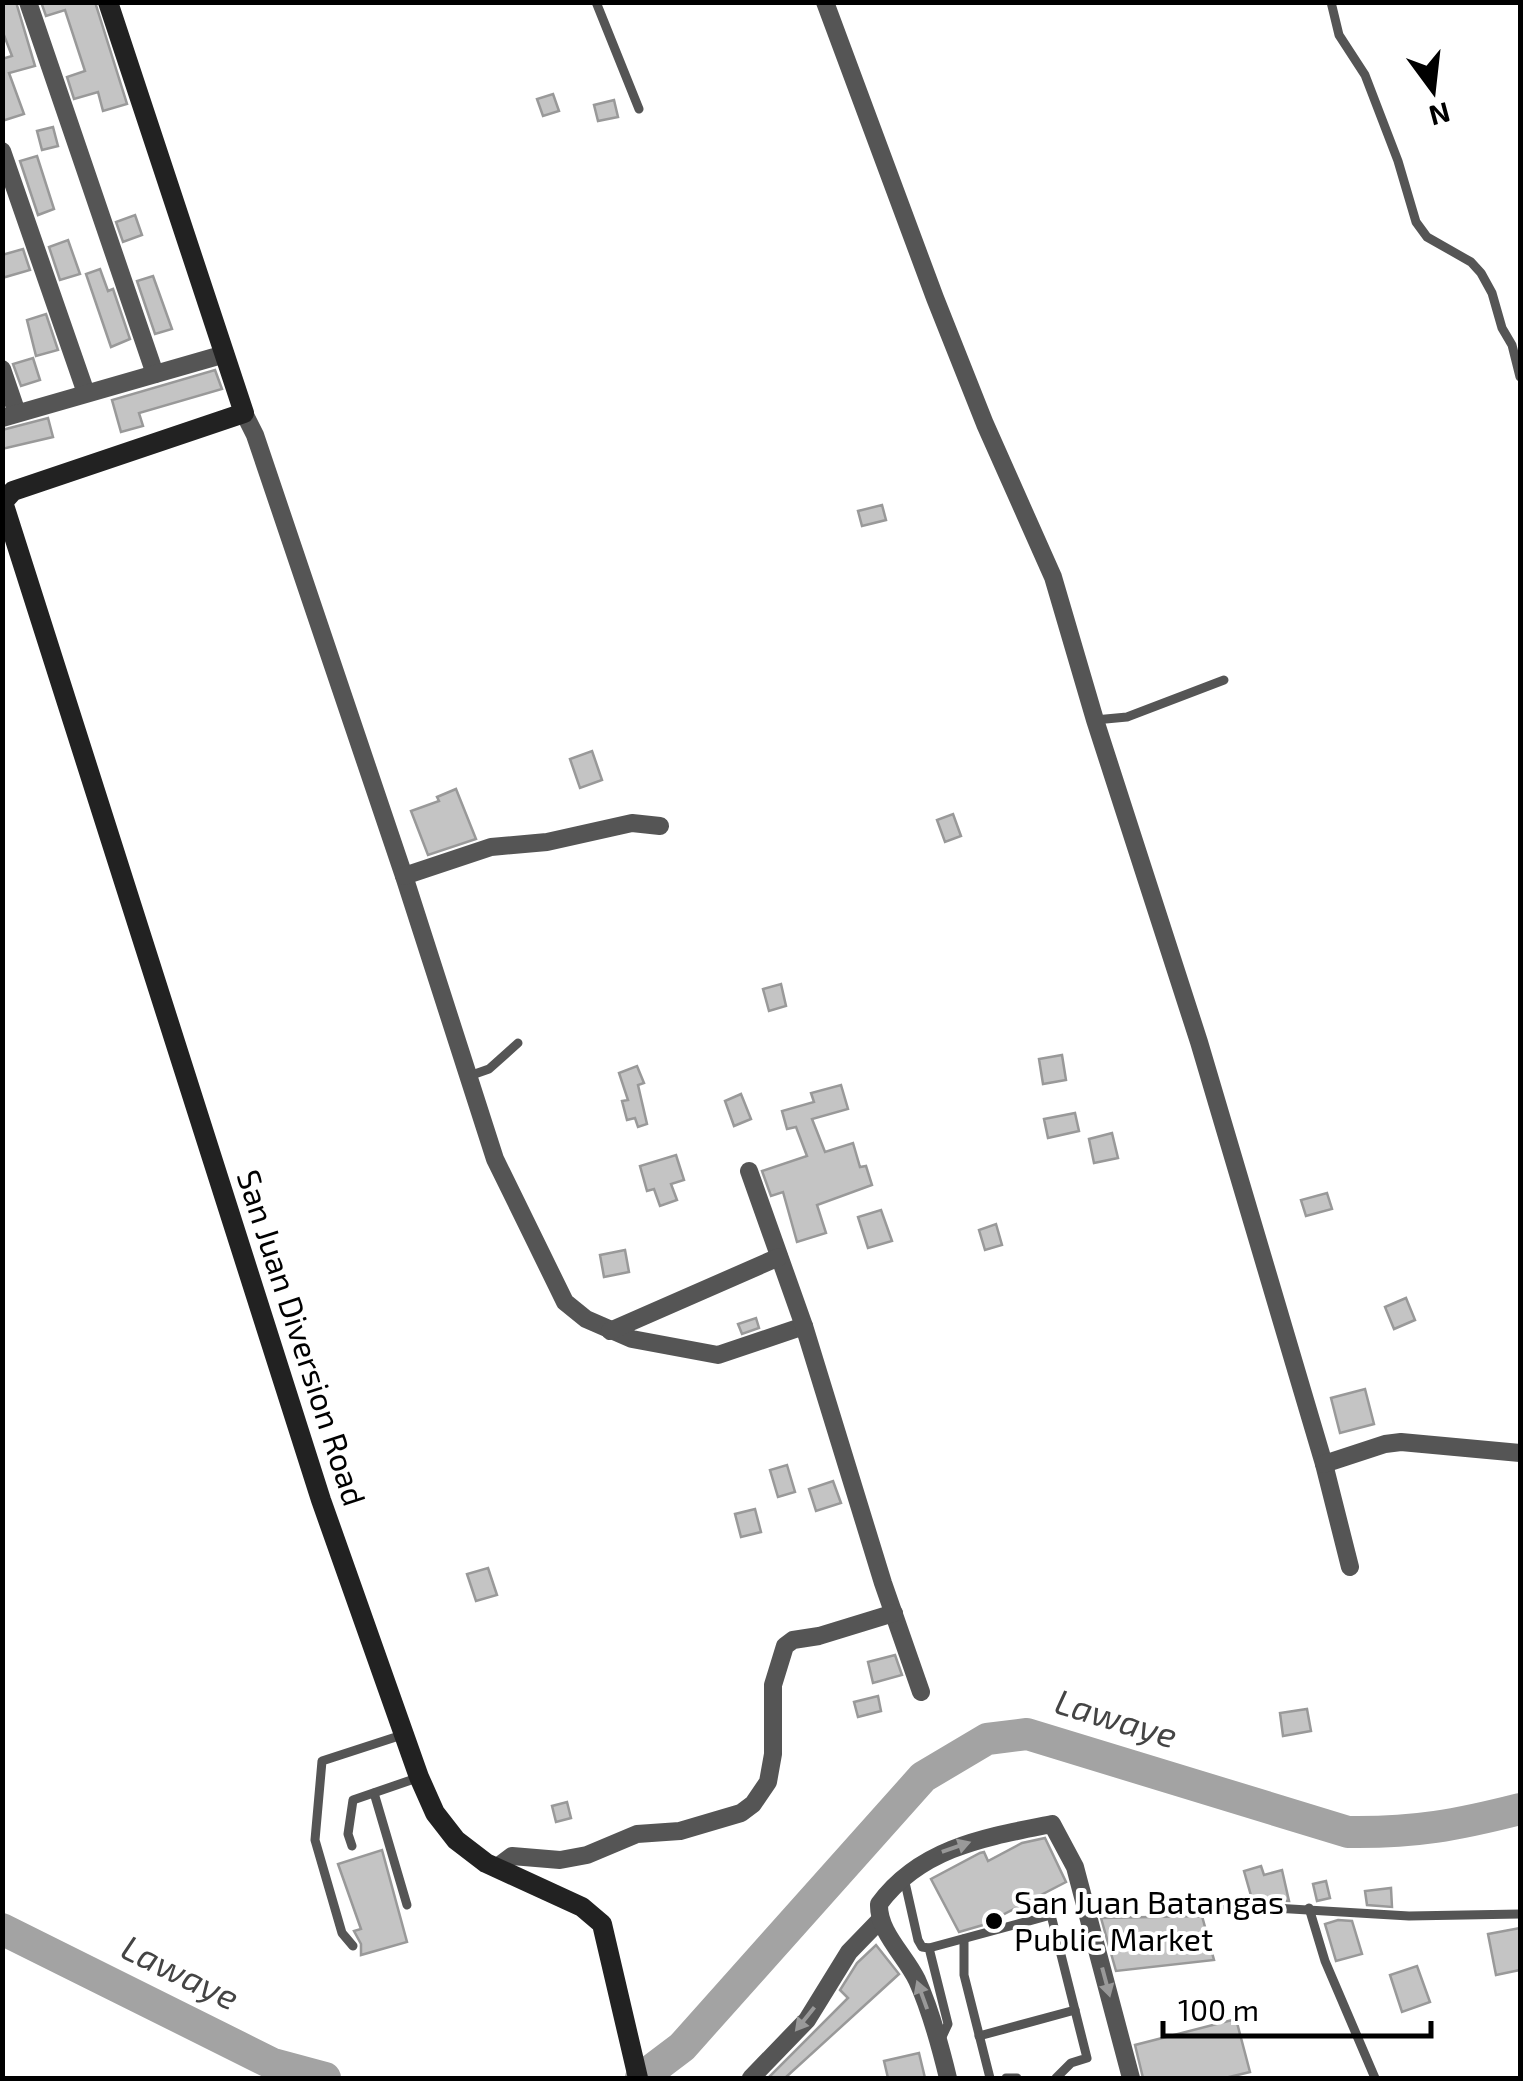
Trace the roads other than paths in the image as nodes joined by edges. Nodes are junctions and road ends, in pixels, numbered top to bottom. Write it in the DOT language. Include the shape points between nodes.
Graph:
graph roads {
  1 [pos="28,2"];
  2 [pos="108,2"];
  3 [pos="596,2"];
  4 [pos="826,2"];
  5 [pos="1331,2"];
  6 [pos="639,108"];
  7 [pos="2,151"];
  8 [pos="225,354"];
  9 [pos="2,370"];
  10 [pos="154,374"];
  11 [pos="1520,376"];
  12 [pos="86,393"];
  13 [pos="244,413"];
  14 [pos="10,415"];
  15 [pos="9,548"];
  16 [pos="1224,680"];
  17 [pos="1095,720"];
  18 [pos="660,826"];
  19 [pos="404,876"];
  20 [pos="518,1043"];
  21 [pos="469,1076"];
  22 [pos="749,1170"];
  23 [pos="779,1257"];
  24 [pos="804,1326"];
  25 [pos="610,1331"];
  26 [pos="1520,1453"];
  27 [pos="1324,1464"];
  28 [pos="1350,1567"];
  29 [pos="894,1612"];
  30 [pos="921,1692"];
  31 [pos="403,1735"];
  32 [pos="419,1777"];
  33 [pos="374,1793"];
  34 [pos="352,1846"];
  35 [pos="496,1868"];
  36 [pos="904,1875"];
  37 [pos="1206,1904"];
  38 [pos="407,1905"];
  39 [pos="1309,1908"];
  40 [pos="880,1911"];
  41 [pos="1520,1914"];
  42 [pos="964,1939"];
  43 [pos="353,1946"];
  44 [pos="930,1948"];
  45 [pos="1075,2010"];
  46 [pos="979,2036"];
  47 [pos="939,2041"];
  48 [pos="638,2078"];
  49 [pos="751,2078"];
  50 [pos="948,2078"];
  51 [pos="990,2078"];
  52 [pos="1006,2078"];
  53 [pos="1016,2078"];
  54 [pos="1056,2078"];
  55 [pos="1131,2078"];
  56 [pos="1376,2078"];
  1 -- 10 [label="street"];
  2 -- 8 [label="street"];
  3 -- 6 [label="lane"];
  4 -- 17 [label="street" via="934,298 1053,578"];
  5 -- 11 [label="lane" via="1339,35 1365,75 1416,222 1480,273"];
  7 -- 12 [label="street"];
  8 -- 10 [label="street"];
  8 -- 13 [label="street"];
  9 -- 14 [label="street"];
  10 -- 12 [label="street"];
  12 -- 14 [label="street"];
  13 -- 15 [label="street, San Juan Diversion Road" via="13,491 3,502"];
  13 -- 19 [label="street"];
  15 -- 31 [label="street, San Juan Diversion Road"];
  16 -- 17 [label="lane" via="1127,717"];
  17 -- 27 [label="street" via="1200,1042"];
  18 -- 19 [label="street" via="632,823 547,842 491,846"];
  19 -- 21 [label="street"];
  20 -- 21 [label="lane"];
  21 -- 25 [label="street" via="494,1160 565,1302"];
  22 -- 23 [label="street"];
  23 -- 24 [label="street"];
  23 -- 25 [label="street"];
  24 -- 25 [label="street" via="718,1355"];
  24 -- 29 [label="street"];
  26 -- 27 [label="street" via="1401,1442"];
  27 -- 28 [label="street"];
  29 -- 30 [label="street"];
  29 -- 35 [label="street" via="785,1646 773,1685 768,1782 741,1813 680,1831 637,1834 587,1855 512,1856"];
  31 -- 32 [label="street, San Juan Diversion Road"];
  31 -- 43 [label="lane" via="322,1761 314,1840 342,1933"];
  32 -- 33 [label="lane"];
  32 -- 35 [label="street, San Juan Diversion Road" via="434,1813 456,1840"];
  33 -- 34 [label="lane" via="353,1800"];
  33 -- 38 [label="lane"];
  35 -- 48 [label="street, San Juan Diversion Road" via="594,1915 606,1936"];
  36 -- 40 [label="street"];
  36 -- 44 [label="lane" via="918,1940"];
  36 -- 55 [label="street, one-way" via="952,1848 1052,1824 1075,1867"];
  37 -- 39 [label="lane"];
  39 -- 41 [label="lane" via="1408,1916"];
  39 -- 56 [label="lane"];
  47 -- 40 [label="street, one-way"];
  40 -- 49 [label="street, one-way" via="807,2020"];
  42 -- 44 [label="lane"];
  42 -- 45 [label="lane" via="1051,1915"];
  42 -- 46 [label="lane" via="964,1976"];
  44 -- 47 [label="lane" via="948,2024"];
  45 -- 46 [label="lane"];
  45 -- 54 [label="lane" via="1087,2058 1070,2063"];
  46 -- 51 [label="lane"];
  47 -- 50 [label="street"];
  52 -- 53 [label="lane"];
}
